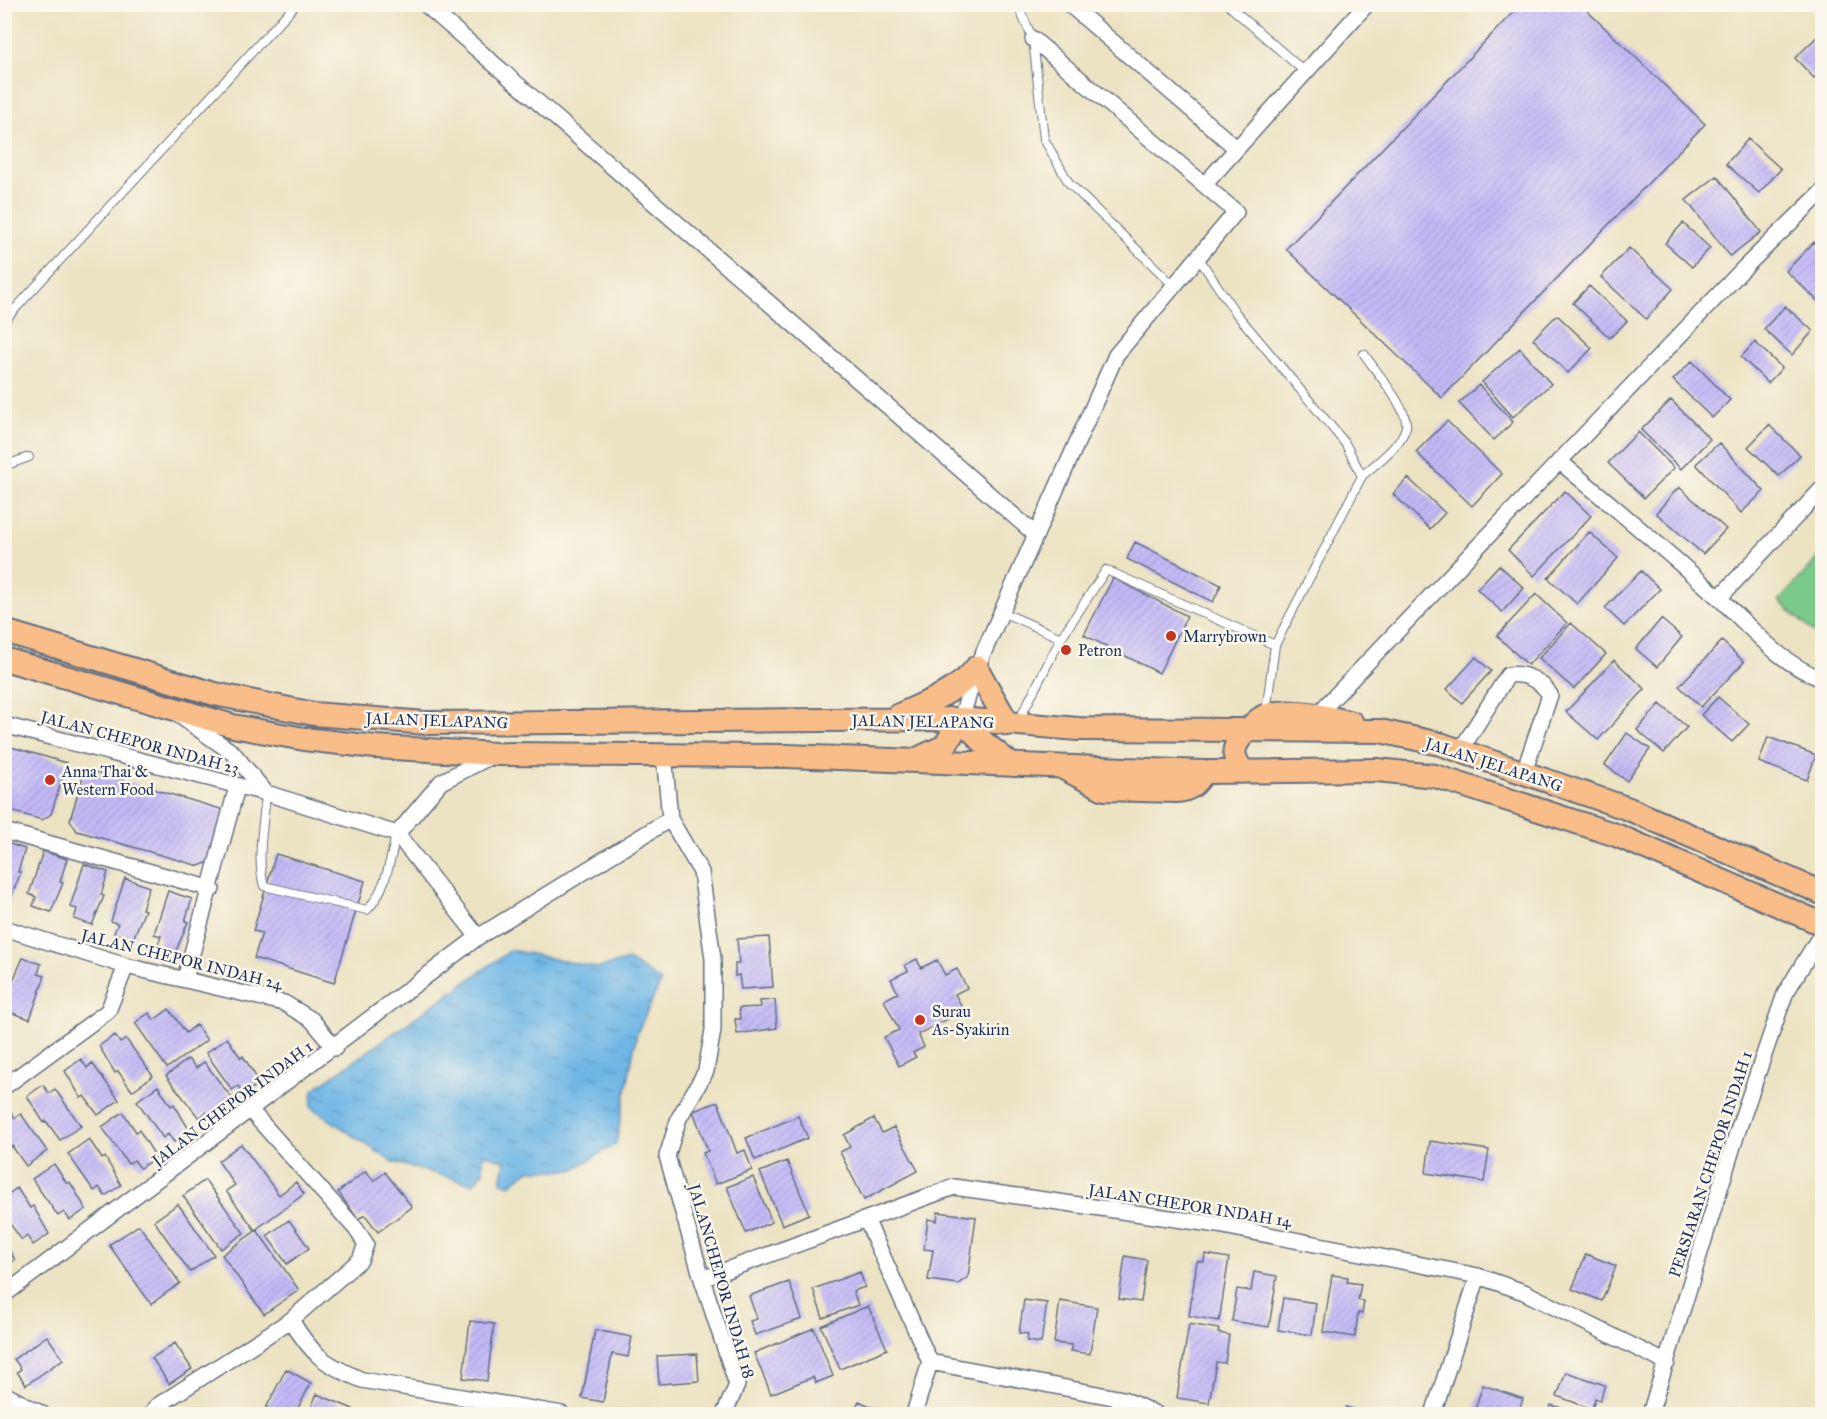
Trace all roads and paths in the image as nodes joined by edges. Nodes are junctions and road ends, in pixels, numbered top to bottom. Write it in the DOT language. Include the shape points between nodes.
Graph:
graph roads {
  1 [pos="296,4"];
  2 [pos="425,4"];
  3 [pos="1017,4"];
  4 [pos="1227,4"];
  5 [pos="1367,4"];
  6 [pos="1071,5"];
  7 [pos="1034,39"];
  8 [pos="1305,72"];
  9 [pos="1236,148"];
  10 [pos="1205,184"];
  11 [pos="1822,192"];
  12 [pos="1198,257"];
  13 [pos="1173,285"];
  14 [pos="4,321"];
  15 [pos="1364,354"];
  16 [pos="29,457"];
  17 [pos="1559,461"];
  18 [pos="4,466"];
  19 [pos="1362,476"];
  20 [pos="1822,489"];
  21 [pos="1036,535"];
  22 [pos="1719,598"];
  23 [pos="1002,612"];
  24 [pos="4,631"];
  25 [pos="1061,638"];
  26 [pos="1275,645"];
  27 [pos="4,659"];
  28 [pos="977,668"];
  29 [pos="1822,679"];
  30 [pos="173,711"];
  31 [pos="1318,714"];
  32 [pos="1266,715"];
  33 [pos="891,719"];
  34 [pos="961,719"];
  35 [pos="1012,724"];
  36 [pos="4,725"];
  37 [pos="1247,730"];
  38 [pos="1380,731"];
  39 [pos="1460,751"];
  40 [pos="496,754"];
  41 [pos="664,754"];
  42 [pos="916,760"];
  43 [pos="1012,765"];
  44 [pos="1242,770"];
  45 [pos="1524,772"];
  46 [pos="237,787"];
  47 [pos="267,793"];
  48 [pos="670,819"];
  49 [pos="4,831"];
  50 [pos="396,834"];
  51 [pos="212,889"];
  52 [pos="1822,893"];
  53 [pos="1822,924"];
  54 [pos="4,928"];
  55 [pos="1822,933"];
  56 [pos="478,937"];
  57 [pos="126,966"];
  58 [pos="185,979"];
  59 [pos="335,1048"];
  60 [pos="4,1087"];
  61 [pos="251,1112"];
  62 [pos="866,1219"];
  63 [pos="1478,1276"];
  64 [pos="702,1279"];
  65 [pos="4,1296"];
  66 [pos="291,1320"];
  67 [pos="930,1362"];
  68 [pos="1667,1363"];
  69 [pos="4,1394"];
  70 [pos="42,1414"];
  71 [pos="151,1414"];
  72 [pos="562,1414"];
  73 [pos="724,1414"];
  74 [pos="914,1414"];
  75 [pos="1156,1414"];
  76 [pos="1433,1414"];
  77 [pos="1650,1414"];
  1 -- 14 [label="lane"];
  2 -- 21 [label="street"];
  3 -- 7 [label="lane"];
  4 -- 8 [label="lane"];
  5 -- 8 [label="street"];
  6 -- 9 [label="street"];
  7 -- 10 [label="street"];
  7 -- 13 [label="lane" via="1044,139 1069,183"];
  8 -- 9 [label="street"];
  9 -- 10 [label="street"];
  10 -- 12 [label="street" via="1236,212"];
  11 -- 17 [label="street"];
  12 -- 13 [label="street"];
  12 -- 19 [label="lane" via="1235,312 1345,443"];
  13 -- 21 [label="street" via="1116,356"];
  15 -- 19 [label="lane" via="1405,413 1407,425 1401,437"];
  16 -- 18 [label="lane"];
  17 -- 22 [label="street"];
  17 -- 31 [label="street"];
  19 -- 26 [label="lane"];
  20 -- 22 [label="street"];
  21 -- 23 [label="street"];
  22 -- 29 [label="street" via="1799,671"];
  23 -- 25 [label="lane"];
  23 -- 28 [label="street"];
  24 -- 33 [label="main road, JALAN JELAPANG" via="215,694 315,714 426,723"];
  25 -- 26 [label="lane" via="1106,570"];
  25 -- 35 [label="lane"];
  26 -- 32 [label="lane"];
  27 -- 30 [label="main road, JALAN JELAPANG"];
  28 -- 33 [label="main road" via="944,694"];
  28 -- 34 [label="street"];
  28 -- 35 [label="main road"];
  30 -- 40 [label="main road, JALAN JELAPANG" via="304,739"];
  30 -- 47 [label="street" via="233,753"];
  31 -- 32 [label="main road"];
  31 -- 38 [label="main road"];
  32 -- 37 [label="main road"];
  33 -- 34 [label="main road, JALAN JELAPANG"];
  34 -- 35 [label="main road, JALAN JELAPANG"];
  34 -- 42 [label="main road" via="945,746"];
  34 -- 43 [label="main road"];
  35 -- 37 [label="main road, JALAN JELAPANG"];
  36 -- 46 [label="street, JALAN CHEPOR INDAH 23"];
  37 -- 38 [label="main road, JALAN JELAPANG"];
  37 -- 44 [label="main road" via="1234,750"];
  38 -- 39 [label="main road, JALAN JELAPANG"];
  39 -- 45 [label="main road, JALAN JELAPANG"];
  39 -- 45 [label="street" via="1508,675 1518,674 1544,685 1550,695"];
  40 -- 41 [label="main road, JALAN JELAPANG"];
  40 -- 50 [label="street" via="441,782"];
  41 -- 42 [label="main road, JALAN JELAPANG"];
  41 -- 48 [label="street"];
  42 -- 43 [label="main road, JALAN JELAPANG"];
  43 -- 44 [label="main road, JALAN JELAPANG" via="1059,766 1104,789 1187,790 1204,772"];
  44 -- 53 [label="main road, JALAN JELAPANG" via="1377,770 1435,776 1616,835"];
  45 -- 52 [label="main road, JALAN JELAPANG" via="1629,808"];
  46 -- 47 [label="street, JALAN CHEPOR INDAH 23"];
  46 -- 51 [label="street"];
  47 -- 50 [label="street, JALAN CHEPOR INDAH 23"];
  47 -- 50 [label="lane" via="261,850 264,886 367,910 376,901 385,879"];
  48 -- 56 [label="street, JALAN CHEPOR INDAH 1"];
  48 -- 64 [label="street, JALANCHEPOR INDAH 18" via="701,872 713,959 712,1030 706,1071 679,1118 668,1156"];
  49 -- 51 [label="street"];
  50 -- 56 [label="street"];
  51 -- 58 [label="street"];
  54 -- 57 [label="street, JALAN CHEPOR INDAH 24"];
  55 -- 68 [label="street, PERSIARAN CHEPOR INDAH 1" via="1785,994 1737,1133"];
  56 -- 59 [label="street, JALAN CHEPOR INDAH 1"];
  57 -- 58 [label="street, JALAN CHEPOR INDAH 24"];
  57 -- 60 [label="street" via="108,1011"];
  58 -- 59 [label="street, JALAN CHEPOR INDAH 24" via="284,1003 312,1020"];
  59 -- 61 [label="street, JALAN CHEPOR INDAH 1"];
  61 -- 65 [label="street, JALAN CHEPOR INDAH 1"];
  61 -- 66 [label="street" via="366,1244 360,1260"];
  62 -- 63 [label="street, JALAN CHEPOR INDAH 14" via="954,1187 1218,1225"];
  62 -- 64 [label="street, JALAN CHEPOR INDAH 14"];
  62 -- 67 [label="street"];
  63 -- 68 [label="street, JALAN CHEPOR INDAH 14" via="1524,1292"];
  63 -- 76 [label="street"];
  64 -- 73 [label="street, JALANCHEPOR INDAH 18" via="737,1385"];
  66 -- 71 [label="street" via="157,1406"];
  66 -- 72 [label="street" via="308,1347 333,1368 362,1380"];
  67 -- 74 [label="street"];
  67 -- 75 [label="street" via="1123,1399"];
  68 -- 77 [label="street, PERSIARAN CHEPOR INDAH 1"];
  69 -- 70 [label="street"];
}
